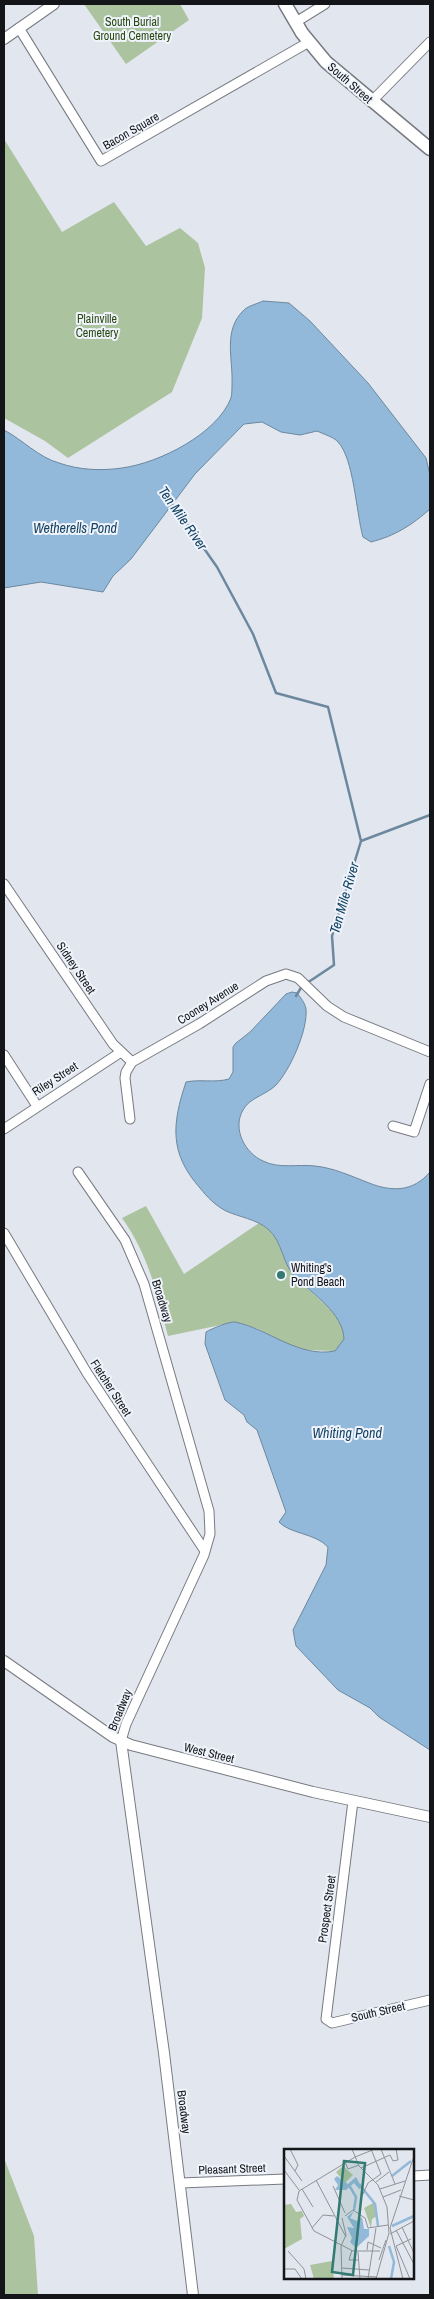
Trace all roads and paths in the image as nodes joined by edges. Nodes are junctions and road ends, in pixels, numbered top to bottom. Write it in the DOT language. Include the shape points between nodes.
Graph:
graph roads {
  1 [pos="54,4"];
  2 [pos="285,4"];
  3 [pos="325,4"];
  4 [pos="296,22"];
  5 [pos="19,28"];
  6 [pos="4,39"];
  7 [pos="309,42"];
  8 [pos="430,42"];
  9 [pos="372,102"];
  10 [pos="430,149"];
  11 [pos="4,884"];
  12 [pos="121,1052"];
  13 [pos="430,1052"];
  14 [pos="4,1055"];
  15 [pos="132,1062"];
  16 [pos="430,1084"];
  17 [pos="37,1106"];
  18 [pos="130,1120"];
  19 [pos="393,1126"];
  20 [pos="4,1129"];
  21 [pos="78,1172"];
  22 [pos="4,1233"];
  23 [pos="205,1551"];
  24 [pos="4,1662"];
  25 [pos="121,1741"];
  26 [pos="353,1801"];
  27 [pos="430,1816"];
  28 [pos="430,2000"];
  29 [pos="327,2020"];
  30 [pos="430,2175"];
  31 [pos="414,2176"];
  32 [pos="284,2179"];
  33 [pos="181,2183"];
  34 [pos="193,2295"];
  1 -- 5 [label="street"];
  2 -- 4 [label="main road, South Street"];
  3 -- 4 [label="street"];
  4 -- 7 [label="main road, South Street"];
  5 -- 6 [label="street"];
  5 -- 7 [label="street, Bacon Square" via="101,161"];
  7 -- 9 [label="main road, South Street" via="326,62"];
  8 -- 9 [label="street"];
  9 -- 10 [label="main road, South Street"];
  11 -- 12 [label="street, Sidney Street"];
  12 -- 15 [label="street, Sidney Street"];
  12 -- 17 [label="street, Riley Street"];
  13 -- 15 [label="street, Cooney Avenue" via="344,1017 327,1006 305,983 286,974 274,977"];
  14 -- 17 [label="street"];
  15 -- 18 [label="street" via="125,1078"];
  16 -- 19 [label="street" via="414,1132"];
  17 -- 20 [label="street, Riley Street"];
  21 -- 23 [label="street, Broadway" via="125,1240 144,1284 209,1511 210,1534"];
  22 -- 23 [label="street, Fletcher Street" via="87,1373"];
  23 -- 25 [label="street, Broadway"];
  24 -- 25 [label="street, West Street"];
  25 -- 26 [label="street, West Street" via="169,1756"];
  25 -- 33 [label="street, Broadway"];
  26 -- 27 [label="street, West Street"];
  26 -- 29 [label="street, Prospect Street" via="330,1973"];
  28 -- 29 [label="street, South Street" via="332,2023"];
  30 -- 31 [label="street"];
  32 -- 33 [label="street, Pleasant Street"];
  33 -- 34 [label="street, Broadway"];
}
